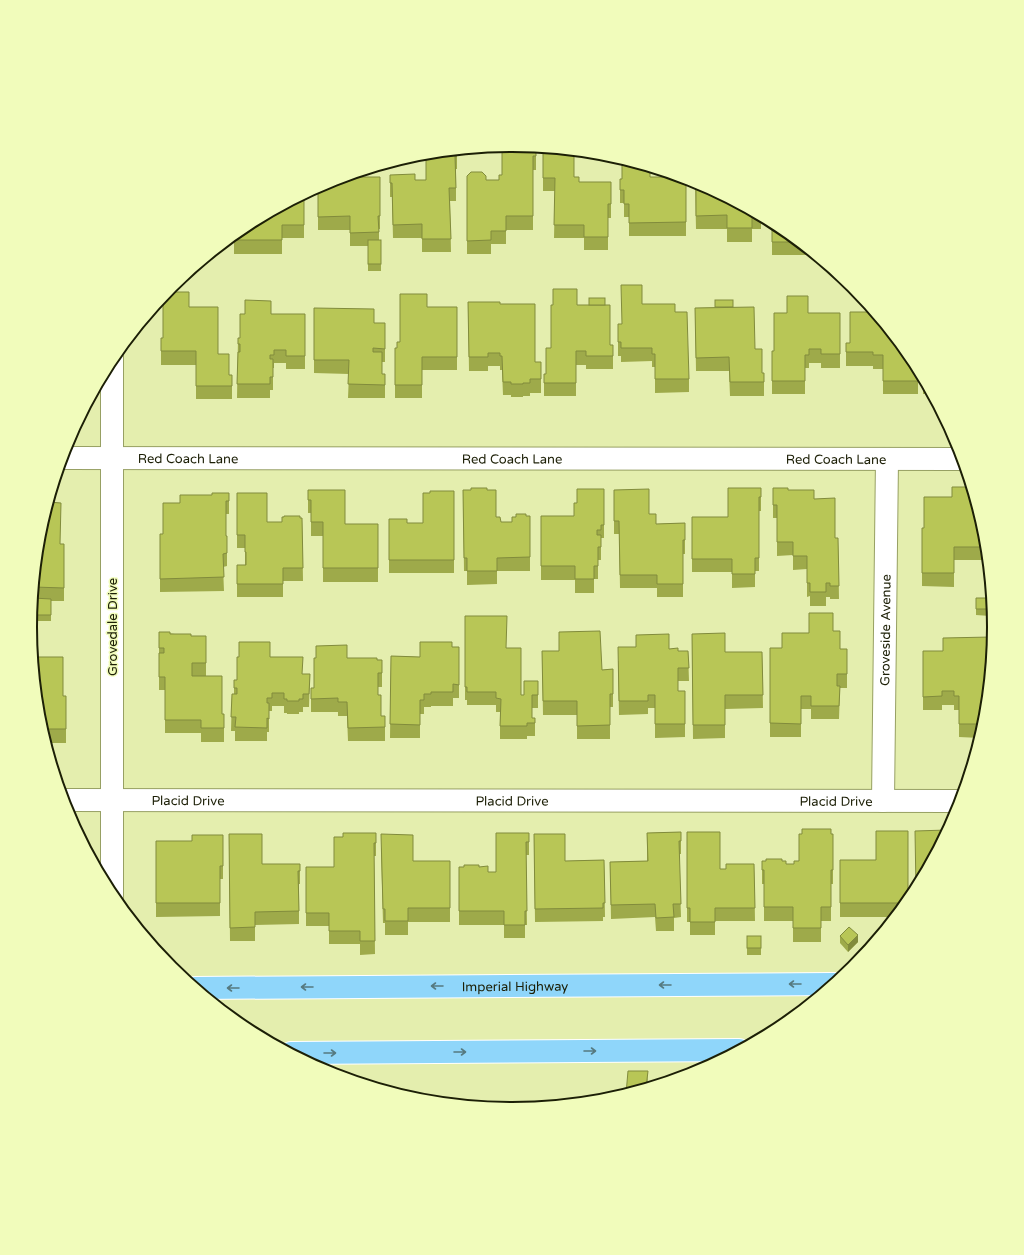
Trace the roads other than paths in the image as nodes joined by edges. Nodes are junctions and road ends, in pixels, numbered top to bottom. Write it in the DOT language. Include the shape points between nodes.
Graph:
graph roads {
  1 [pos="112,372"];
  2 [pos="68,458"];
  3 [pos="112,458"];
  4 [pos="887,459"];
  5 [pos="956,459"];
  6 [pos="70,800"];
  7 [pos="112,800"];
  8 [pos="883,801"];
  9 [pos="954,801"];
  10 [pos="112,883"];
  11 [pos="826,984"];
  12 [pos="203,988"];
  13 [pos="729,1050"];
  14 [pos="300,1053"];
  1 -- 3 [label="street, Grovedale Drive"];
  2 -- 3 [label="street, Red Coach Lane"];
  3 -- 4 [label="street, Red Coach Lane"];
  3 -- 7 [label="street, Grovedale Drive"];
  4 -- 5 [label="street, Red Coach Lane"];
  4 -- 8 [label="street, Groveside Avenue"];
  6 -- 7 [label="street, Placid Drive"];
  7 -- 8 [label="street, Placid Drive"];
  7 -- 10 [label="street, Grovedale Drive"];
  8 -- 9 [label="street, Placid Drive"];
  11 -- 12 [label="main road, Imperial Highway, one-way"];
  14 -- 13 [label="main road, one-way"];
}
